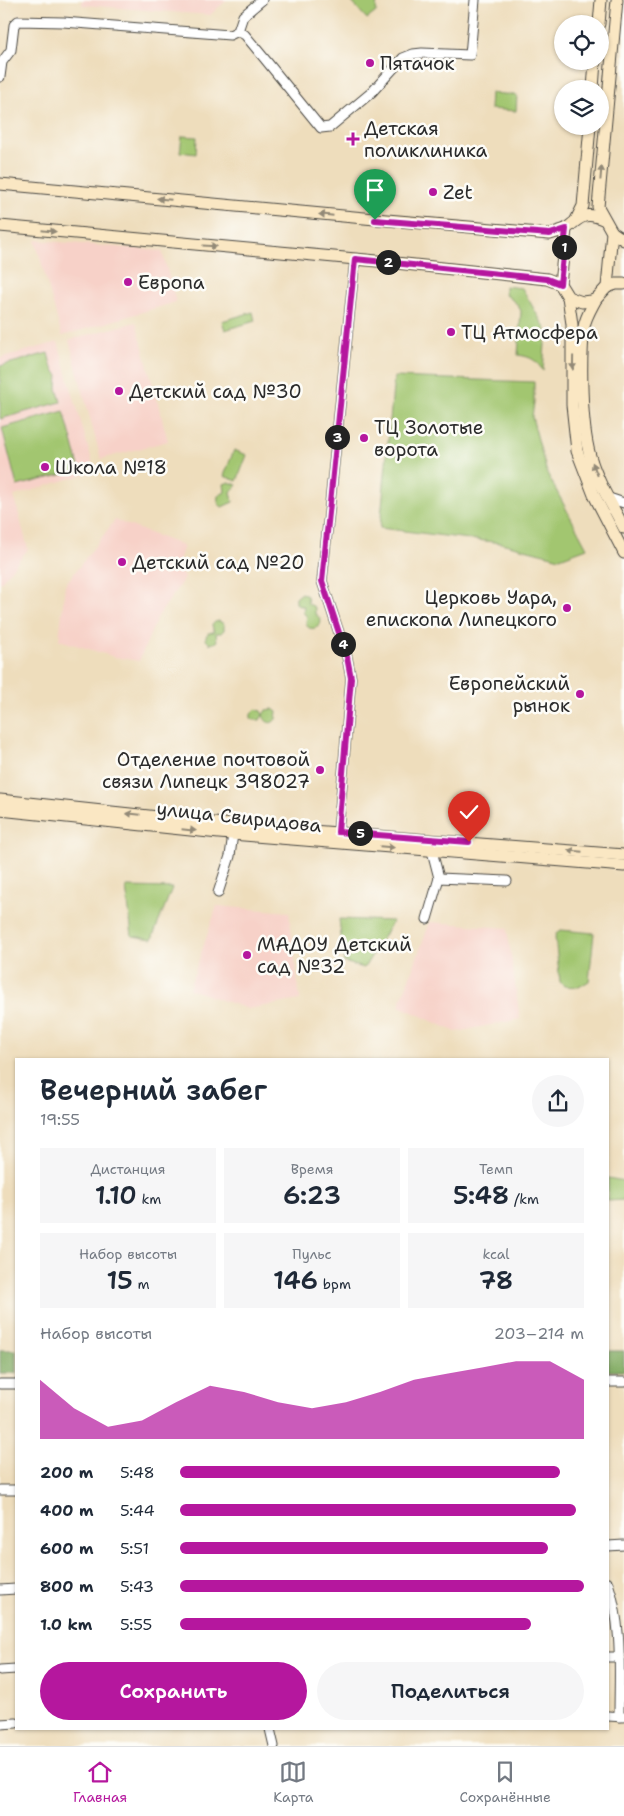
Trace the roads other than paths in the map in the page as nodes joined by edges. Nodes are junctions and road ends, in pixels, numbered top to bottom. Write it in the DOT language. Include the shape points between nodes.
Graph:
graph roads {
  1 [pos="262,0"];
  2 [pos="475,0"];
  3 [pos="600,0"];
  4 [pos="617,0"];
  5 [pos="599,15"];
  6 [pos="238,31"];
  7 [pos="0,77"];
  8 [pos="589,135"];
  9 [pos="0,184"];
  10 [pos="605,220"];
  11 [pos="576,221"];
  12 [pos="0,226"];
  13 [pos="566,229"];
  14 [pos="612,232"];
  15 [pos="624,240"];
  16 [pos="355,259"];
  17 [pos="560,284"];
  18 [pos="624,284"];
  19 [pos="607,287"];
  20 [pos="568,298"];
  21 [pos="596,299"];
  22 [pos="609,498"];
  23 [pos="624,503"];
  24 [pos="620,512"];
  25 [pos="624,528"];
  26 [pos="624,553"];
  27 [pos="0,800"];
  28 [pos="0,810"];
  29 [pos="338,832"];
  30 [pos="234,834"];
  31 [pos="432,851"];
  32 [pos="624,855"];
  33 [pos="624,866"];
  34 [pos="439,878"];
  35 [pos="508,881"];
  36 [pos="218,893"];
  37 [pos="426,919"];
  38 [pos="609,1382"];
  39 [pos="624,1382"];
  40 [pos="0,1384"];
  41 [pos="15,1384"];
  42 [pos="0,1490"];
  43 [pos="15,1490"];
  44 [pos="624,1545"];
  45 [pos="609,1546"];
  46 [pos="609,1587"];
  47 [pos="15,1589"];
  48 [pos="0,1590"];
  49 [pos="621,1632"];
  50 [pos="609,1657"];
  51 [pos="619,1657"];
  52 [pos="15,1669"];
  53 [pos="0,1670"];
  54 [pos="609,1716"];
  55 [pos="622,1717"];
  56 [pos="15,1723"];
  57 [pos="0,1724"];
  58 [pos="270,1730"];
  59 [pos="274,1746"];
  1 -- 6 [label="street" via="243,16"];
  2 -- 6 [label="street" via="470,55 422,53 403,58 372,92 330,127 321,128 245,35"];
  3 -- 5 [label="street"];
  10 -- 4 [label="street, one-way" via="598,207"];
  6 -- 7 [label="street" via="230,35 18,21 14,25 11,50 2,62"];
  8 -- 11 [label="street" via="583,206"];
  13 -- 9 [label="street, one-way" via="550,234"];
  10 -- 11 [label="street" via="586,215"];
  10 -- 14 [label="street"];
  11 -- 13 [label="street"];
  12 -- 16 [label="street, one-way"];
  13 -- 17 [label="street"];
  14 -- 15 [label="street"];
  14 -- 19 [label="street"];
  16 -- 17 [label="street" via="547,279"];
  16 -- 29 [label="street" via="322,581 351,678"];
  17 -- 20 [label="street"];
  18 -- 19 [label="street"];
  19 -- 21 [label="street"];
  20 -- 21 [label="street" via="582,302"];
  20 -- 26 [label="street, one-way" via="577,451 594,494"];
  22 -- 21 [label="street, one-way" via="590,456 584,422 584,325"];
  22 -- 23 [label="street"];
  22 -- 24 [label="street"];
  24 -- 25 [label="street"];
  29 -- 27 [label="street, улица Свиридова, one-way" via="223,824"];
  28 -- 30 [label="street, улица Свиридова, one-way"];
  32 -- 29 [label="street, улица Свиридова, one-way"];
  30 -- 31 [label="street, улица Свиридова, one-way"];
  30 -- 36 [label="street"];
  31 -- 33 [label="street, улица Свиридова"];
  31 -- 34 [label="street"];
  34 -- 35 [label="street"];
  34 -- 37 [label="street"];
  38 -- 39 [label="street"];
  40 -- 41 [label="street"];
  42 -- 43 [label="street"];
  44 -- 45 [label="street"];
  46 -- 49 [label="street"];
  47 -- 48 [label="street"];
  49 -- 51 [label="street"];
  50 -- 51 [label="street"];
  51 -- 55 [label="street"];
  52 -- 53 [label="street"];
  54 -- 55 [label="street"];
  56 -- 57 [label="street"];
  58 -- 59 [label="street"];
}
